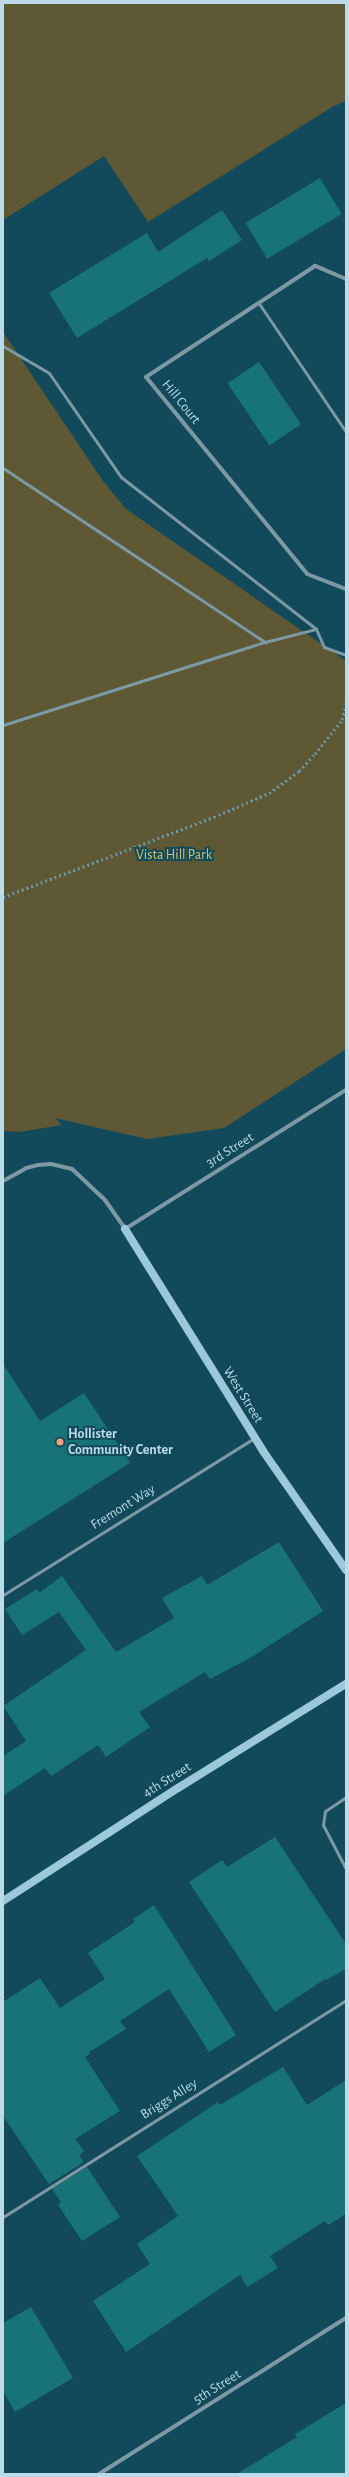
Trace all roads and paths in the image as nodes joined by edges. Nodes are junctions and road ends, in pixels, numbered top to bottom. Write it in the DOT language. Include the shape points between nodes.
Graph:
graph roads {
  1 [pos="346,279"];
  2 [pos="258,302"];
  3 [pos="3,346"];
  4 [pos="346,432"];
  5 [pos="3,468"];
  6 [pos="346,589"];
  7 [pos="316,629"];
  8 [pos="265,642"];
  9 [pos="346,655"];
  10 [pos="346,703"];
  11 [pos="3,725"];
  12 [pos="3,897"];
  13 [pos="346,1090"];
  14 [pos="3,1181"];
  15 [pos="125,1229"];
  16 [pos="254,1437"];
  17 [pos="346,1570"];
  18 [pos="3,1595"];
  19 [pos="346,1684"];
  20 [pos="346,1797"];
  21 [pos="346,1869"];
  22 [pos="3,1901"];
  23 [pos="346,2000"];
  24 [pos="3,2217"];
  25 [pos="346,2318"];
  26 [pos="99,2474"];
  1 -- 2 [label="street, Hill Court" via="315,266"];
  2 -- 4 [label="lane"];
  2 -- 6 [label="street, Hill Court" via="146,377 307,574"];
  3 -- 7 [label="lane" via="49,373 121,477"];
  5 -- 8 [label="lane"];
  7 -- 8 [label="lane"];
  7 -- 9 [label="lane" via="324,647"];
  8 -- 11 [label="lane"];
  10 -- 12 [label="path" via="342,720 315,754 269,793"];
  13 -- 15 [label="street, 3rd Street"];
  14 -- 15 [label="street" via="26,1168 38,1165 52,1164 72,1169 105,1200"];
  15 -- 16 [label="street, West Street"];
  16 -- 17 [label="street, West Street"];
  16 -- 18 [label="lane, Fremont Way"];
  19 -- 22 [label="street, 4th Street"];
  20 -- 21 [label="lane" via="325,1810 323,1825"];
  23 -- 24 [label="lane, Briggs Alley"];
  25 -- 26 [label="street, 5th Street"];
}
